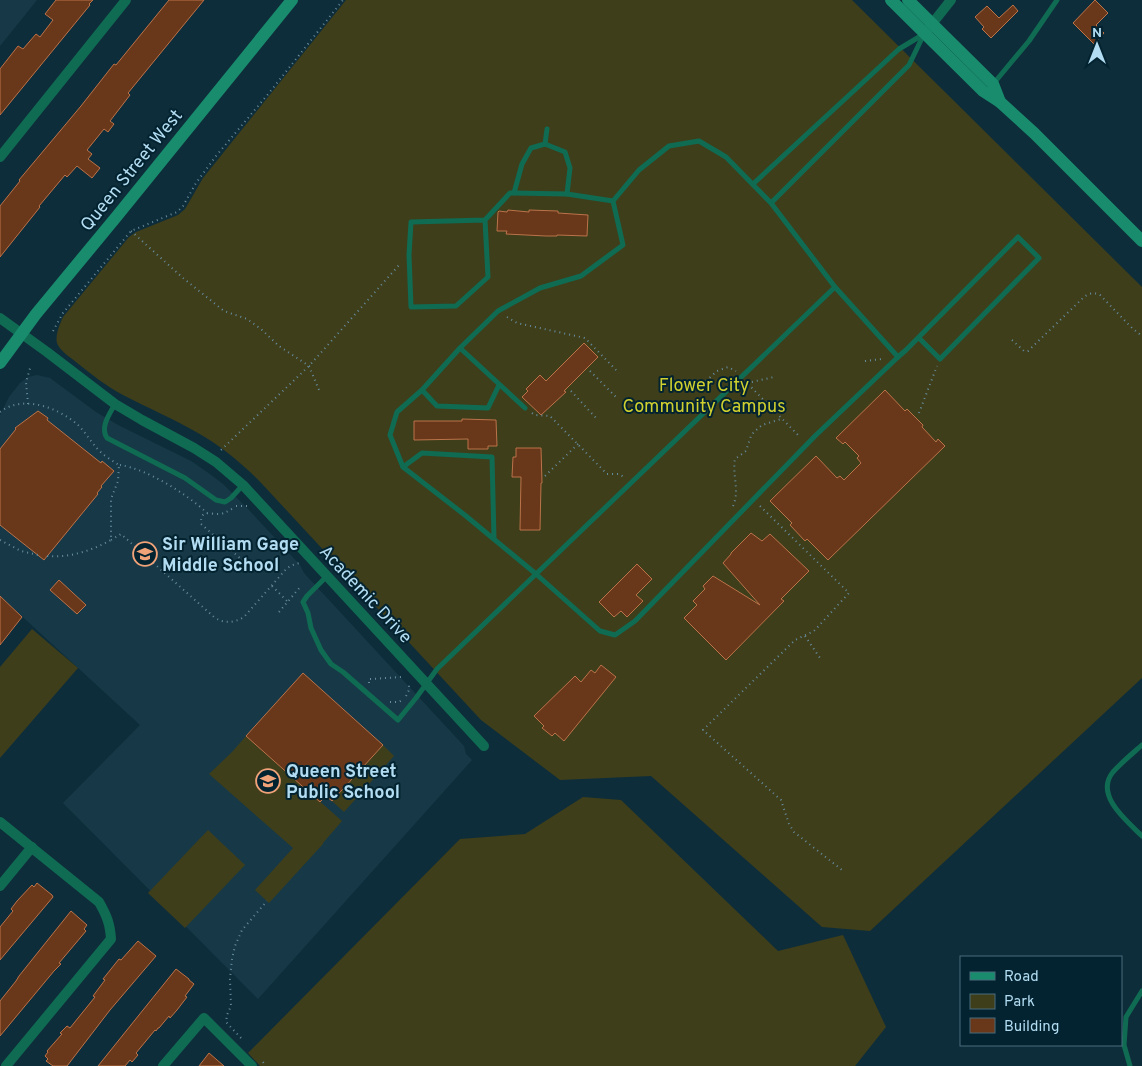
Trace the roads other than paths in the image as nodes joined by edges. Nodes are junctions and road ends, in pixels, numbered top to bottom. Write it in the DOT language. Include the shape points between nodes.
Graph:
graph roads {
  1 [pos="126,0"];
  2 [pos="292,0"];
  3 [pos="891,0"];
  4 [pos="908,0"];
  5 [pos="951,0"];
  6 [pos="1057,0"];
  7 [pos="928,29"];
  8 [pos="993,84"];
  9 [pos="1000,102"];
  10 [pos="547,129"];
  11 [pos="545,144"];
  12 [pos="0,157"];
  13 [pos="753,184"];
  14 [pos="514,193"];
  15 [pos="567,194"];
  16 [pos="613,201"];
  17 [pos="771,203"];
  18 [pos="486,220"];
  19 [pos="1142,241"];
  20 [pos="835,287"];
  21 [pos="0,318"];
  22 [pos="22,334"];
  23 [pos="919,338"];
  24 [pos="460,348"];
  25 [pos="898,356"];
  26 [pos="0,363"];
  27 [pos="499,385"];
  28 [pos="422,390"];
  29 [pos="114,404"];
  30 [pos="525,408"];
  31 [pos="404,467"];
  32 [pos="243,485"];
  33 [pos="494,538"];
  34 [pos="536,574"];
  35 [pos="327,576"];
  36 [pos="426,683"];
  37 [pos="1142,745"];
  38 [pos="484,746"];
  39 [pos="0,822"];
  40 [pos="1142,836"];
  41 [pos="32,847"];
  42 [pos="0,886"];
  43 [pos="1142,991"];
  44 [pos="6,1066"];
  45 [pos="163,1066"];
  46 [pos="252,1066"];
  47 [pos="1130,1066"];
  1 -- 12 [label="street"];
  2 -- 22 [label="main road, Queen Street West"];
  3 -- 7 [label="main road"];
  4 -- 7 [label="main road"];
  5 -- 7 [label="street"];
  6 -- 8 [label="lane" via="1029,41"];
  7 -- 8 [label="main road"];
  7 -- 9 [label="main road" via="983,91"];
  7 -- 13 [label="lane" via="898,49"];
  7 -- 17 [label="lane" via="910,65"];
  8 -- 9 [label="main road"];
  9 -- 19 [label="main road"];
  10 -- 11 [label="lane"];
  11 -- 14 [label="lane" via="531,148 522,164"];
  11 -- 15 [label="lane" via="565,152 570,168"];
  13 -- 16 [label="lane" via="726,156 699,141 669,146 639,170"];
  13 -- 17 [label="lane"];
  14 -- 15 [label="lane"];
  14 -- 18 [label="lane" via="510,193"];
  15 -- 16 [label="lane"];
  16 -- 24 [label="lane" via="623,245 581,276 540,288 498,311"];
  17 -- 20 [label="lane"];
  18 -- 18 [label="lane" via="488,276 456,306 411,307 411,222"];
  20 -- 25 [label="lane"];
  20 -- 34 [label="lane"];
  21 -- 22 [label="street, Academic Drive"];
  22 -- 26 [label="main road, Queen Street West"];
  22 -- 29 [label="street, Academic Drive"];
  23 -- 23 [label="lane" via="1018,237 1040,258 940,359"];
  23 -- 25 [label="lane"];
  24 -- 27 [label="lane"];
  24 -- 28 [label="lane"];
  25 -- 34 [label="lane" via="815,436 635,621 615,635 600,632"];
  27 -- 28 [label="lane" via="488,408 437,406"];
  27 -- 30 [label="lane"];
  28 -- 31 [label="lane" via="397,412 390,435"];
  29 -- 32 [label="street, Academic Drive" via="200,451"];
  29 -- 32 [label="lane" via="104,427 107,438 185,478 216,500 225,502"];
  31 -- 33 [label="lane"];
  31 -- 33 [label="lane" via="422,453 492,457"];
  32 -- 35 [label="street, Academic Drive"];
  33 -- 34 [label="lane"];
  34 -- 36 [label="lane" via="437,668"];
  35 -- 36 [label="street, Academic Drive"];
  35 -- 36 [label="lane" via="303,602 321,650 332,664 398,720"];
  36 -- 38 [label="street, Academic Drive"];
  37 -- 40 [label="lane" via="1114,772 1108,785 1113,806"];
  39 -- 41 [label="street"];
  41 -- 42 [label="street"];
  41 -- 44 [label="street" via="99,902 110,926 111,939"];
  43 -- 47 [label="lane" via="1126,1017 1124,1045"];
  45 -- 46 [label="street" via="204,1018"];
}
